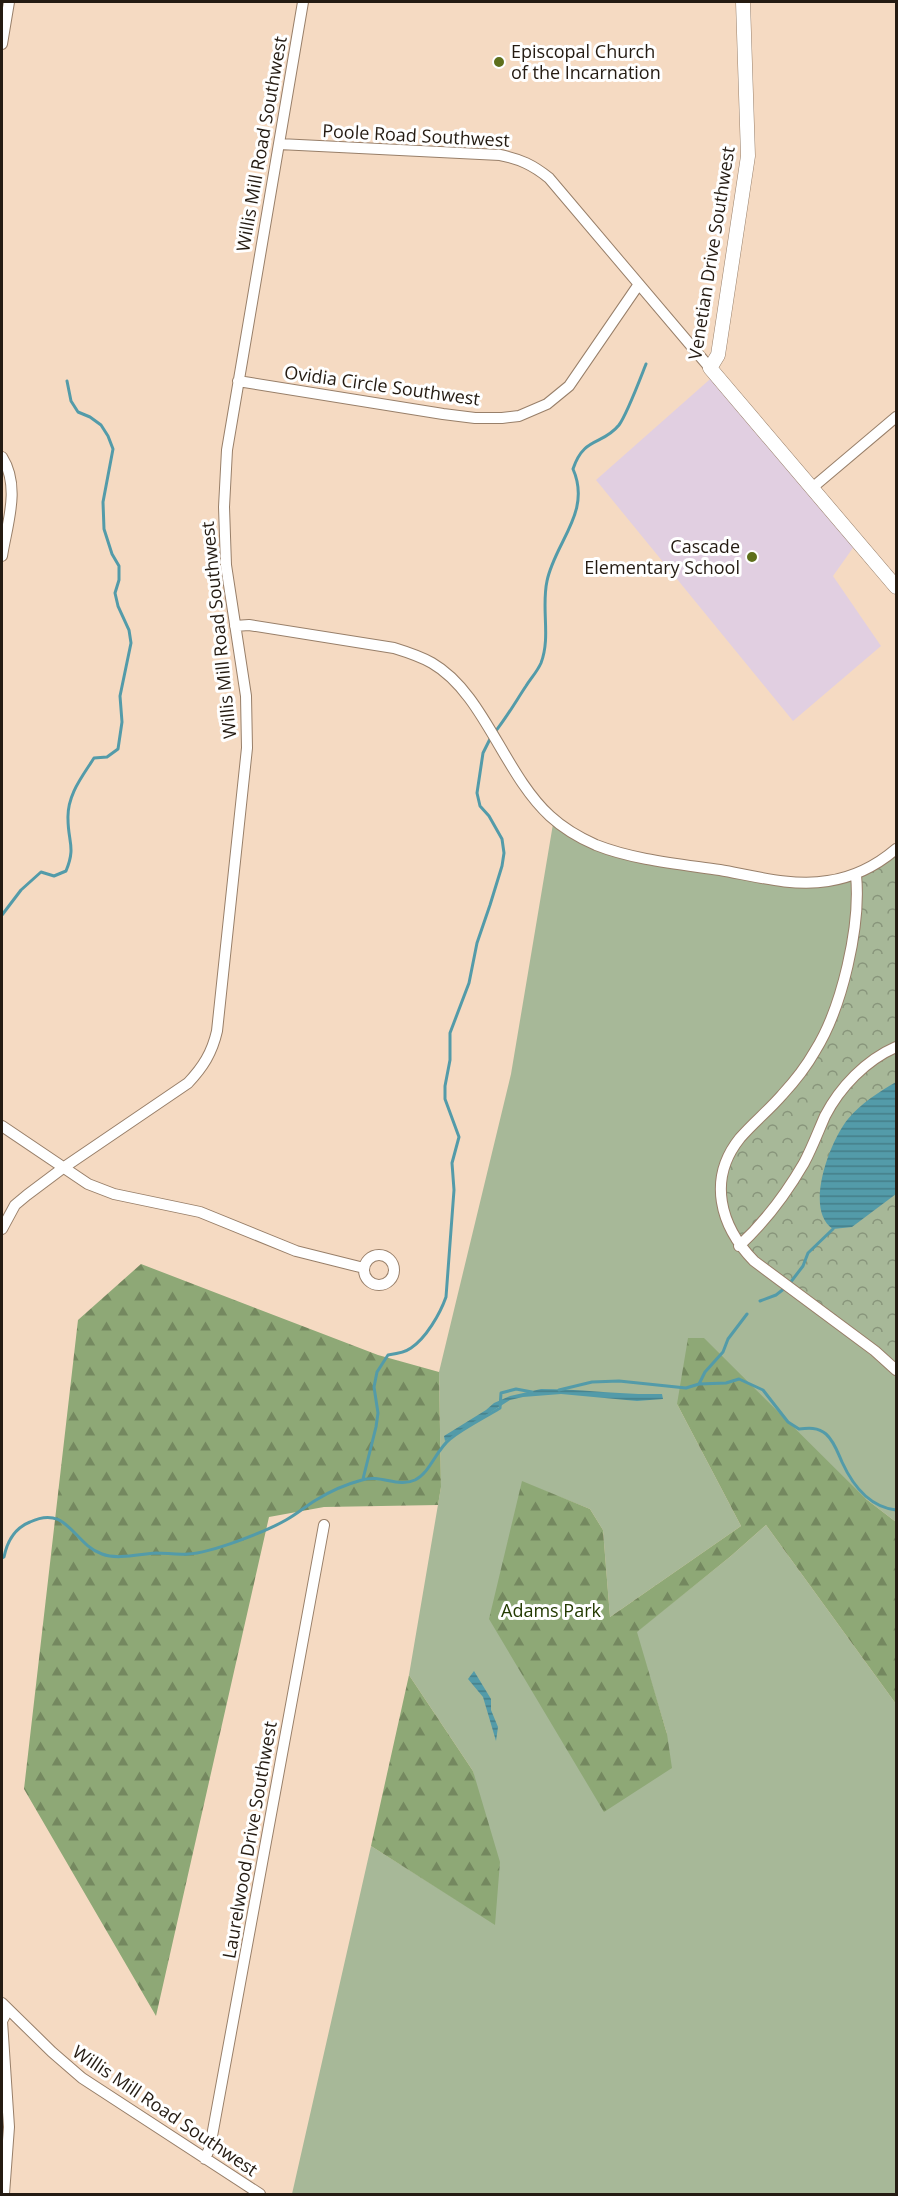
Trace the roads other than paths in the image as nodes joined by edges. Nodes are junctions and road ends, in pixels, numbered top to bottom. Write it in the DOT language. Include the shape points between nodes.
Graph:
graph roads {
  1 [pos="9,2"];
  2 [pos="303,2"];
  3 [pos="743,2"];
  4 [pos="2,44"];
  5 [pos="279,144"];
  6 [pos="639,284"];
  7 [pos="710,368"];
  8 [pos="238,381"];
  9 [pos="897,417"];
  10 [pos="2,457"];
  11 [pos="812,488"];
  12 [pos="2,556"];
  13 [pos="897,587"];
  14 [pos="235,626"];
  15 [pos="897,849"];
  16 [pos="856,875"];
  17 [pos="897,1047"];
  18 [pos="2,1126"];
  19 [pos="63,1168"];
  20 [pos="2,1229"];
  21 [pos="739,1246"];
  22 [pos="364,1268"];
  23 [pos="897,1370"];
  24 [pos="324,1526"];
  25 [pos="5,2006"];
  26 [pos="205,2159"];
  27 [pos="4,2194"];
  28 [pos="260,2194"];
  1 -- 4 [label="street"];
  2 -- 5 [label="street, Willis Mill Road Southwest"];
  3 -- 7 [label="street, Venetian Drive Southwest" via="748,156 718,355"];
  5 -- 6 [label="street, Poole Road Southwest" via="500,155 522,160 549,178"];
  5 -- 8 [label="street, Willis Mill Road Southwest"];
  6 -- 7 [label="street, Poole Road Southwest"];
  6 -- 8 [label="street, Ovidia Circle Southwest" via="569,386 547,404 519,416 476,418 443,414"];
  7 -- 11 [label="street, Venetian Drive Southwest"];
  8 -- 14 [label="street, Willis Mill Road Southwest" via="227,450 224,507 226,565"];
  9 -- 11 [label="street"];
  10 -- 12 [label="street" via="12,494"];
  11 -- 13 [label="street, Venetian Drive Southwest"];
  14 -- 16 [label="street" via="394,648 433,663 467,694 538,803 565,828 596,845 640,857 784,881 826,882"];
  14 -- 19 [label="street, Willis Mill Road Southwest" via="246,696 247,748 214,1046 188,1083"];
  15 -- 16 [label="street"];
  16 -- 21 [label="street" via="858,895 846,969 828,1027 802,1072 740,1138 725,1167 722,1208"];
  17 -- 21 [label="street" via="864,1066 848,1082 834,1100 805,1162 782,1199"];
  18 -- 19 [label="street"];
  19 -- 20 [label="street, Willis Mill Road Southwest" via="15,1205"];
  19 -- 22 [label="street" via="114,1194 200,1212 296,1251"];
  21 -- 23 [label="street"];
  24 -- 26 [label="street, Laurelwood Drive Southwest"];
  25 -- 26 [label="street, Willis Mill Road Southwest" via="82,2078"];
  25 -- 27 [label="street" via="2,2021 9,2127"];
  26 -- 28 [label="street, Willis Mill Road Southwest"];
}
